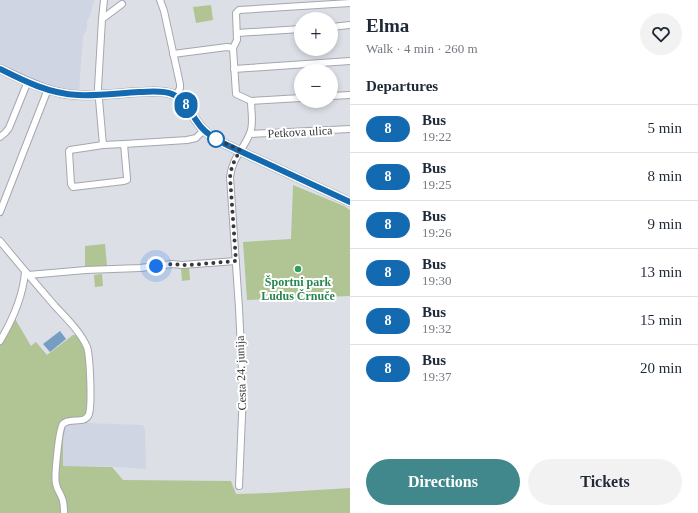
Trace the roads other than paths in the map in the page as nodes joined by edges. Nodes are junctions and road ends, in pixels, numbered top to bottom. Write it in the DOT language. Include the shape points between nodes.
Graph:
graph roads {
  1 [pos="104,0"];
  2 [pos="160,0"];
  3 [pos="350,3"];
  4 [pos="122,4"];
  5 [pos="102,19"];
  6 [pos="350,25"];
  7 [pos="338,26"];
  8 [pos="294,29"];
  9 [pos="237,33"];
  10 [pos="233,48"];
  11 [pos="173,54"];
  12 [pos="350,61"];
  13 [pos="0,69"];
  14 [pos="234,69"];
  15 [pos="28,81"];
  16 [pos="48,89"];
  17 [pos="99,94"];
  18 [pos="350,95"];
  19 [pos="176,96"];
  20 [pos="338,96"];
  21 [pos="294,99"];
  22 [pos="251,102"];
  23 [pos="350,129"];
  24 [pos="204,130"];
  25 [pos="250,134"];
  26 [pos="0,137"];
  27 [pos="124,144"];
  28 [pos="103,145"];
  29 [pos="240,150"];
  30 [pos="350,202"];
  31 [pos="0,212"];
  32 [pos="0,241"];
  33 [pos="236,261"];
  34 [pos="27,273"];
  35 [pos="0,341"];
  36 [pos="239,486"];
  37 [pos="64,513"];
  1 -- 5 [label="street"];
  2 -- 11 [label="street"];
  3 -- 9 [label="street" via="239,10 236,13"];
  4 -- 5 [label="street"];
  5 -- 17 [label="street"];
  6 -- 7 [label="street"];
  8 -- 9 [label="street"];
  9 -- 10 [label="street" via="238,40"];
  10 -- 11 [label="street"];
  10 -- 14 [label="street"];
  11 -- 19 [label="street" via="180,84"];
  12 -- 14 [label="street"];
  13 -- 15 [label="street"];
  14 -- 22 [label="street" via="236,94"];
  15 -- 16 [label="street"];
  15 -- 26 [label="street" via="9,128"];
  16 -- 17 [label="street" via="74,95"];
  16 -- 31 [label="street"];
  17 -- 19 [label="street" via="160,92"];
  17 -- 28 [label="street"];
  18 -- 20 [label="street"];
  19 -- 24 [label="street"];
  21 -- 22 [label="street"];
  22 -- 25 [label="street, Petkova ulica"];
  23 -- 25 [label="street, Petkova ulica"];
  24 -- 27 [label="street" via="192,140"];
  24 -- 29 [label="street" via="212,137"];
  25 -- 29 [label="street, Petkova ulica"];
  27 -- 28 [label="street"];
  27 -- 28 [label="street" via="127,180 73,187 70,150"];
  29 -- 30 [label="street"];
  29 -- 33 [label="street, Cesta 24. junija" via="230,177"];
  32 -- 34 [label="street"];
  33 -- 34 [label="street"];
  33 -- 36 [label="street, Cesta 24. junija" via="242,392"];
  34 -- 35 [label="street" via="18,304"];
  34 -- 37 [label="street" via="81,335 89,358 89,414 87,418 63,423 61,427 55,477 64,504"];
}
